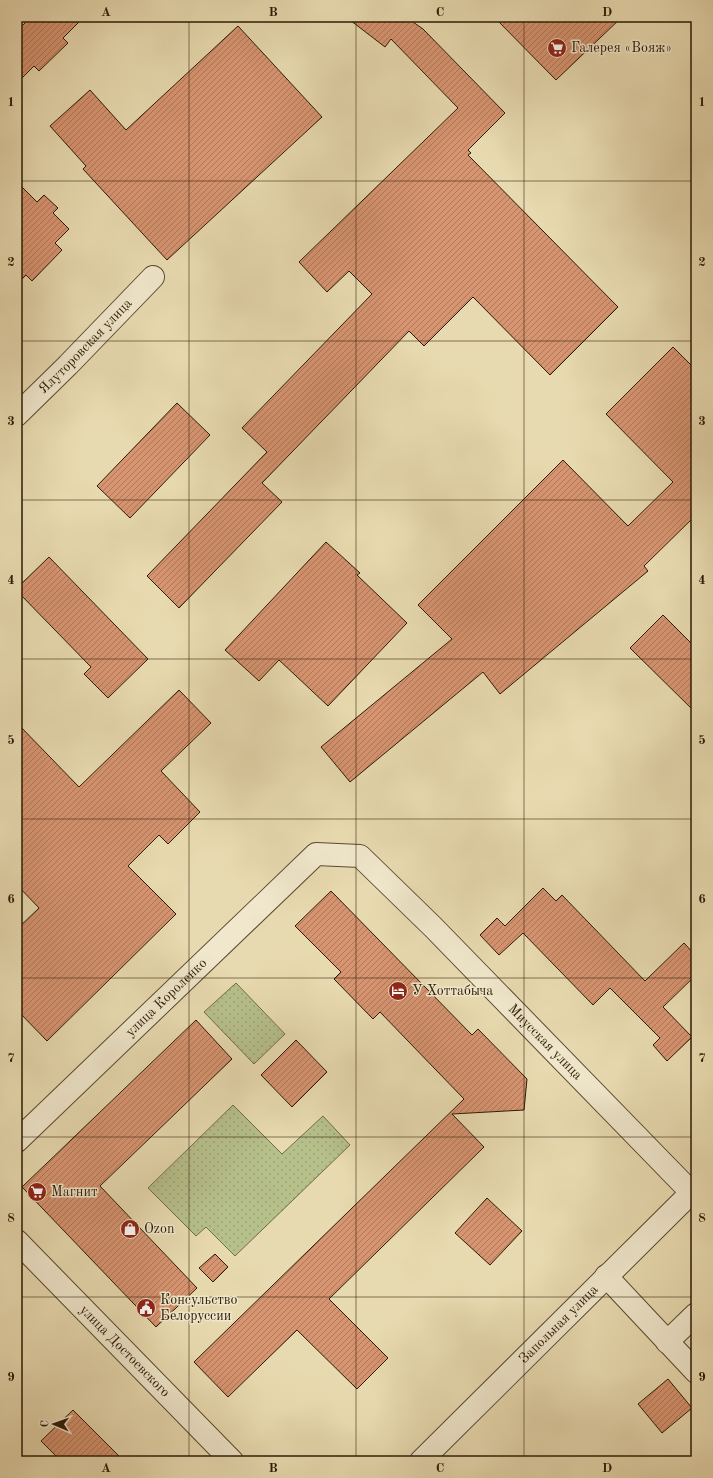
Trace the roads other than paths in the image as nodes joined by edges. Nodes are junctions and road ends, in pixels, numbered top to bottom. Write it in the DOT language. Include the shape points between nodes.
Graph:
graph roads {
  1 [pos="153,277"];
  2 [pos="17,415"];
  3 [pos="316,854"];
  4 [pos="17,1141"];
  5 [pos="694,1190"];
  6 [pos="17,1241"];
  7 [pos="606,1276"];
  8 [pos="696,1314"];
  9 [pos="667,1342"];
  10 [pos="696,1372"];
  11 [pos="232,1461"];
  12 [pos="421,1461"];
  1 -- 2 [label="street, Ялуторовская улица"];
  3 -- 4 [label="street, улица Короленко"];
  3 -- 5 [label="street, Миусская улица" via="360,856"];
  5 -- 7 [label="street, Запольная улица"];
  6 -- 11 [label="street, улица Достоевского"];
  7 -- 9 [label="street"];
  7 -- 12 [label="street, Запольная улица"];
  8 -- 9 [label="street"];
  9 -- 10 [label="street"];
}
